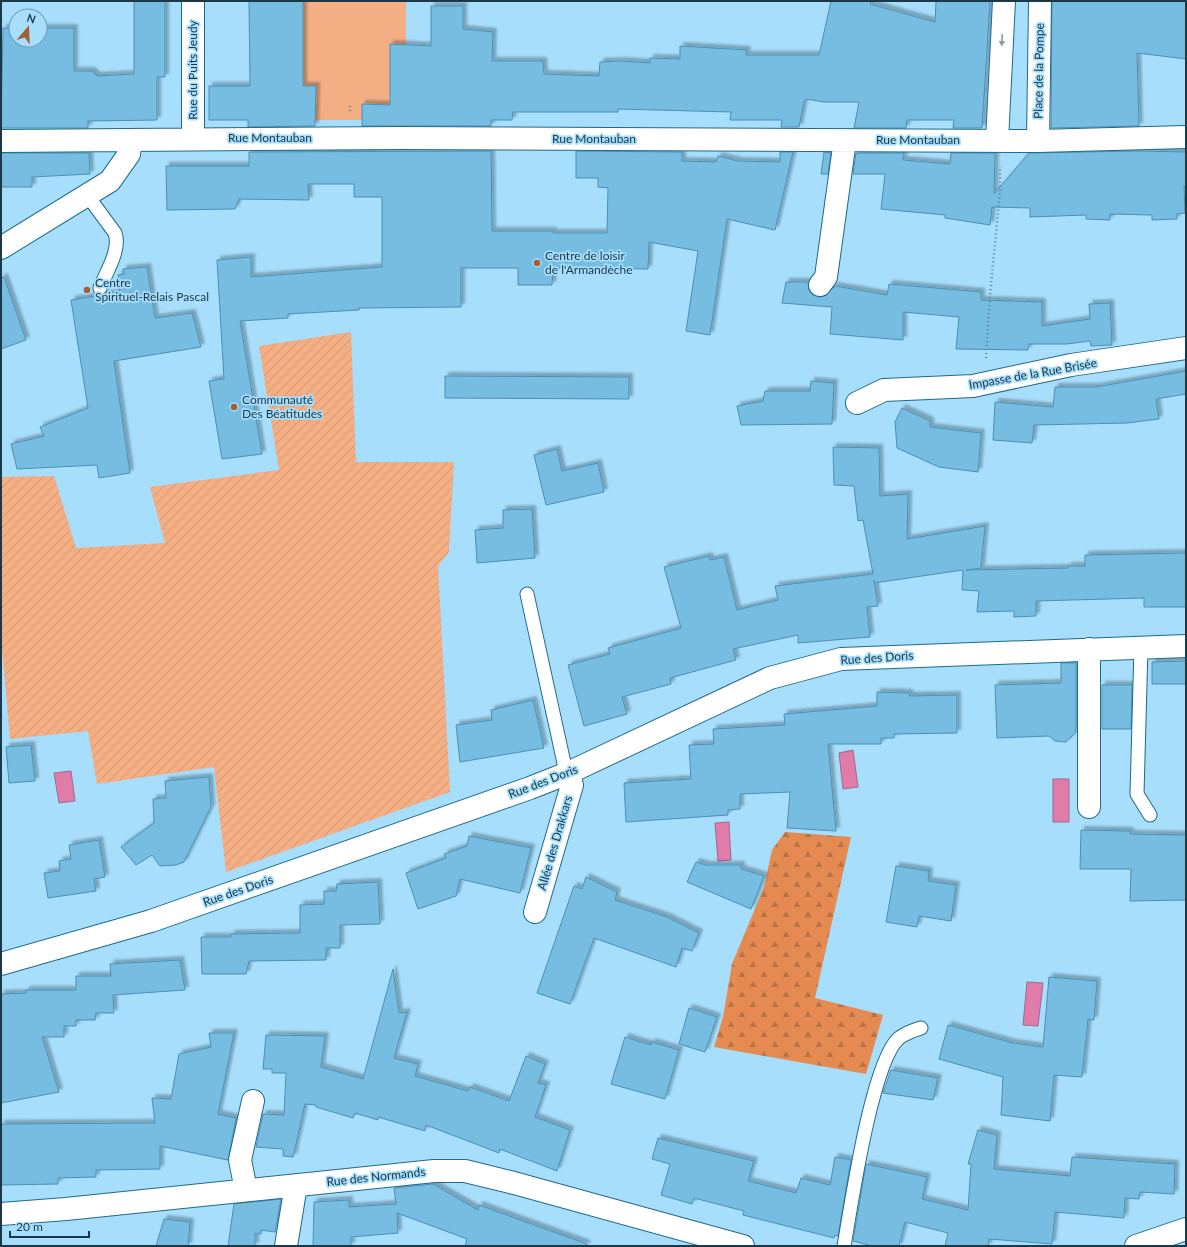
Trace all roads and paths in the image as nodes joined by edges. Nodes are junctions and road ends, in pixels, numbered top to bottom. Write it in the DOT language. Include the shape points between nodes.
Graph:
graph roads {
  1 [pos="194,1"];
  2 [pos="1004,1"];
  3 [pos="1040,1"];
  4 [pos="1186,137"];
  5 [pos="193,139"];
  6 [pos="845,140"];
  7 [pos="1,141"];
  8 [pos="131,141"];
  9 [pos="997,141"];
  10 [pos="1038,141"];
  11 [pos="1000,164"];
  12 [pos="87,195"];
  13 [pos="1,248"];
  14 [pos="820,285"];
  15 [pos="100,288"];
  16 [pos="1186,348"];
  17 [pos="984,383"];
  18 [pos="857,404"];
  19 [pos="527,594"];
  20 [pos="1186,646"];
  21 [pos="1141,647"];
  22 [pos="1089,649"];
  23 [pos="568,773"];
  24 [pos="1089,807"];
  25 [pos="1150,815"];
  26 [pos="535,912"];
  27 [pos="1,964"];
  28 [pos="921,1028"];
  29 [pos="253,1101"];
  30 [pos="296,1185"];
  31 [pos="246,1190"];
  32 [pos="1,1214"];
  33 [pos="1186,1229"];
  34 [pos="286,1246"];
  35 [pos="743,1246"];
  36 [pos="844,1246"];
  37 [pos="1136,1246"];
  1 -- 5 [label="street, Rue du Puits Jeudy"];
  2 -- 9 [label="street, one-way"];
  3 -- 10 [label="street, Place de la Pompe"];
  4 -- 10 [label="street, Rue Montauban"];
  5 -- 6 [label="street, Rue Montauban"];
  5 -- 8 [label="street, Rue Montauban"];
  6 -- 9 [label="street, Rue Montauban"];
  6 -- 14 [label="street" via="826,277"];
  7 -- 8 [label="street, Rue Montauban"];
  8 -- 12 [label="street" via="129,154 110,181"];
  9 -- 10 [label="street, Rue Montauban"];
  11 -- 17 [label="path" via="1000,192"];
  12 -- 13 [label="street"];
  12 -- 15 [label="lane" via="118,240"];
  16 -- 17 [label="street, Impasse de la Rue Brisée" via="1071,365"];
  17 -- 18 [label="street, Impasse de la Rue Brisée" via="973,386 884,390"];
  19 -- 23 [label="lane"];
  20 -- 21 [label="street, Rue des Doris"];
  21 -- 22 [label="street, Rue des Doris"];
  21 -- 25 [label="lane" via="1137,794"];
  22 -- 23 [label="street, Rue des Doris" via="841,659 770,678"];
  22 -- 24 [label="street"];
  23 -- 26 [label="street, Allée des Drakkars" via="572,785"];
  23 -- 27 [label="street, Rue des Doris" via="151,921"];
  28 -- 36 [label="lane" via="898,1038 887,1055 875,1089"];
  29 -- 31 [label="street" via="240,1160"];
  30 -- 31 [label="street, Rue des Normands"];
  30 -- 34 [label="street"];
  30 -- 35 [label="street, Rue des Normands" via="434,1171 465,1171"];
  31 -- 32 [label="street, Rue des Normands"];
  33 -- 37 [label="street"];
}
